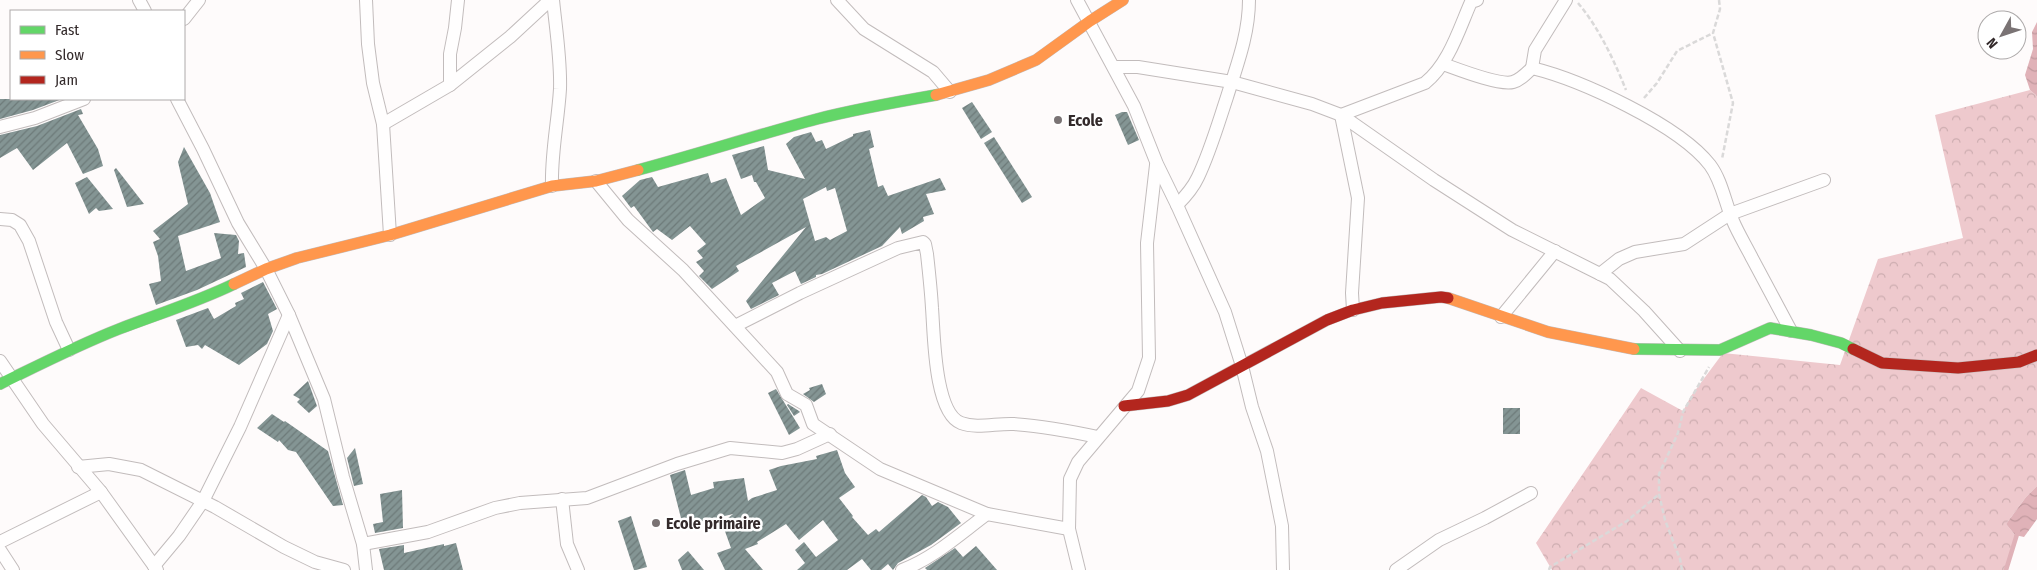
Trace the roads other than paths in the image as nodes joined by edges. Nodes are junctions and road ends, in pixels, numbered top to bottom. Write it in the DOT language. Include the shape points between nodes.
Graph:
graph roads {
  1 [pos="199,0"];
  2 [pos="366,0"];
  3 [pos="458,0"];
  4 [pos="552,0"];
  5 [pos="837,0"];
  6 [pos="1078,0"];
  7 [pos="1123,0"];
  8 [pos="1249,0"];
  9 [pos="1477,0"];
  10 [pos="1566,0"];
  11 [pos="185,18"];
  12 [pos="1090,21"];
  13 [pos="1443,64"];
  14 [pos="1114,67"];
  15 [pos="1532,68"];
  16 [pos="1232,82"];
  17 [pos="450,85"];
  18 [pos="950,92"];
  19 [pos="81,100"];
  20 [pos="178,100"];
  21 [pos="1340,115"];
  22 [pos="383,124"];
  23 [pos="0,127"];
  24 [pos="1156,164"];
  25 [pos="1824,180"];
  26 [pos="596,181"];
  27 [pos="552,186"];
  28 [pos="1177,205"];
  29 [pos="1730,214"];
  30 [pos="0,219"];
  31 [pos="390,235"];
  32 [pos="1555,251"];
  33 [pos="266,269"];
  34 [pos="1600,274"];
  35 [pos="1353,310"];
  36 [pos="289,315"];
  37 [pos="1501,317"];
  38 [pos="735,326"];
  39 [pos="1791,332"];
  40 [pos="69,350"];
  41 [pos="1680,350"];
  42 [pos="2037,355"];
  43 [pos="0,361"];
  44 [pos="1242,366"];
  45 [pos="12,378"];
  46 [pos="0,384"];
  47 [pos="1124,406"];
  48 [pos="830,434"];
  49 [pos="1098,437"];
  50 [pos="78,467"];
  51 [pos="101,492"];
  52 [pos="1530,493"];
  53 [pos="562,499"];
  54 [pos="204,501"];
  55 [pos="987,514"];
  56 [pos="1069,530"];
  57 [pos="0,542"];
  58 [pos="363,544"];
  59 [pos="0,550"];
  60 [pos="155,568"];
  61 [pos="13,570"];
  62 [pos="344,570"];
  63 [pos="366,570"];
  64 [pos="578,570"];
  65 [pos="902,570"];
  66 [pos="1079,570"];
  67 [pos="1283,570"];
  68 [pos="1396,570"];
  1 -- 11 [label="street"];
  2 -- 22 [label="street" via="370,64"];
  3 -- 17 [label="street" via="450,54"];
  4 -- 17 [label="street"];
  4 -- 27 [label="street" via="560,89 557,132 552,148"];
  5 -- 18 [label="street" via="864,28 933,72"];
  6 -- 12 [label="street"];
  7 -- 12 [label="street"];
  8 -- 16 [label="street" via="1243,48"];
  9 -- 13 [label="street" via="1471,2"];
  10 -- 15 [label="street" via="1535,50"];
  12 -- 14 [label="street"];
  12 -- 18 [label="street" via="1036,60"];
  13 -- 15 [label="street" via="1511,83"];
  13 -- 21 [label="street" via="1425,83"];
  14 -- 16 [label="street" via="1138,66"];
  14 -- 24 [label="street" via="1134,106"];
  15 -- 29 [label="street" via="1594,90 1671,130 1710,165"];
  16 -- 21 [label="street"];
  16 -- 28 [label="street" via="1198,177"];
  17 -- 22 [label="street"];
  18 -- 26 [label="street" via="816,119"];
  19 -- 23 [label="street"];
  20 -- 33 [label="street" via="238,223"];
  21 -- 32 [label="street" via="1491,216"];
  21 -- 35 [label="street" via="1358,198"];
  22 -- 31 [label="street"];
  24 -- 28 [label="street"];
  24 -- 47 [label="street" via="1147,243 1149,358 1138,391"];
  25 -- 29 [label="street"];
  26 -- 27 [label="street"];
  26 -- 38 [label="street" via="628,220 683,270"];
  27 -- 31 [label="street"];
  28 -- 44 [label="street" via="1225,312"];
  29 -- 34 [label="street" via="1689,241 1635,252 1619,259"];
  29 -- 39 [label="street"];
  30 -- 40 [label="street" via="20,225 29,241 56,322"];
  31 -- 33 [label="street"];
  32 -- 34 [label="street"];
  32 -- 37 [label="street"];
  33 -- 36 [label="street"];
  33 -- 40 [label="street" via="201,300"];
  34 -- 41 [label="street" via="1621,288"];
  35 -- 37 [label="street" via="1382,303 1441,297"];
  35 -- 44 [label="street" via="1327,320"];
  36 -- 54 [label="street"];
  36 -- 58 [label="street" via="324,399"];
  37 -- 41 [label="street" via="1548,332 1619,346"];
  38 -- 48 [label="street" via="777,372 787,394 806,405 813,424"];
  38 -- 49 [label="street" via="898,248 923,242 927,254 936,364 941,391 954,419 970,425 1012,424 1062,429"];
  39 -- 41 [label="street" via="1770,328 1720,350"];
  39 -- 42 [label="street" via="1842,344 1882,363 1958,368 2019,362"];
  40 -- 45 [label="street"];
  43 -- 45 [label="street"];
  44 -- 47 [label="street" via="1188,395 1168,401"];
  44 -- 67 [label="street" via="1267,451 1282,526"];
  45 -- 46 [label="street"];
  45 -- 50 [label="street"];
  47 -- 49 [label="street"];
  48 -- 53 [label="street" via="782,453 730,448 587,498"];
  48 -- 55 [label="street" via="880,469"];
  49 -- 56 [label="street" via="1078,462 1070,479"];
  50 -- 51 [label="street"];
  50 -- 54 [label="street" via="109,464 141,470"];
  51 -- 57 [label="street"];
  51 -- 60 [label="street"];
  52 -- 68 [label="street" via="1439,540"];
  53 -- 58 [label="street" via="495,508 428,532"];
  53 -- 64 [label="street" via="567,544"];
  54 -- 60 [label="street"];
  54 -- 62 [label="street" via="284,547 315,562"];
  55 -- 56 [label="street"];
  55 -- 65 [label="street" via="938,551"];
  56 -- 66 [label="street"];
  58 -- 63 [label="street"];
  59 -- 61 [label="street"];
}
